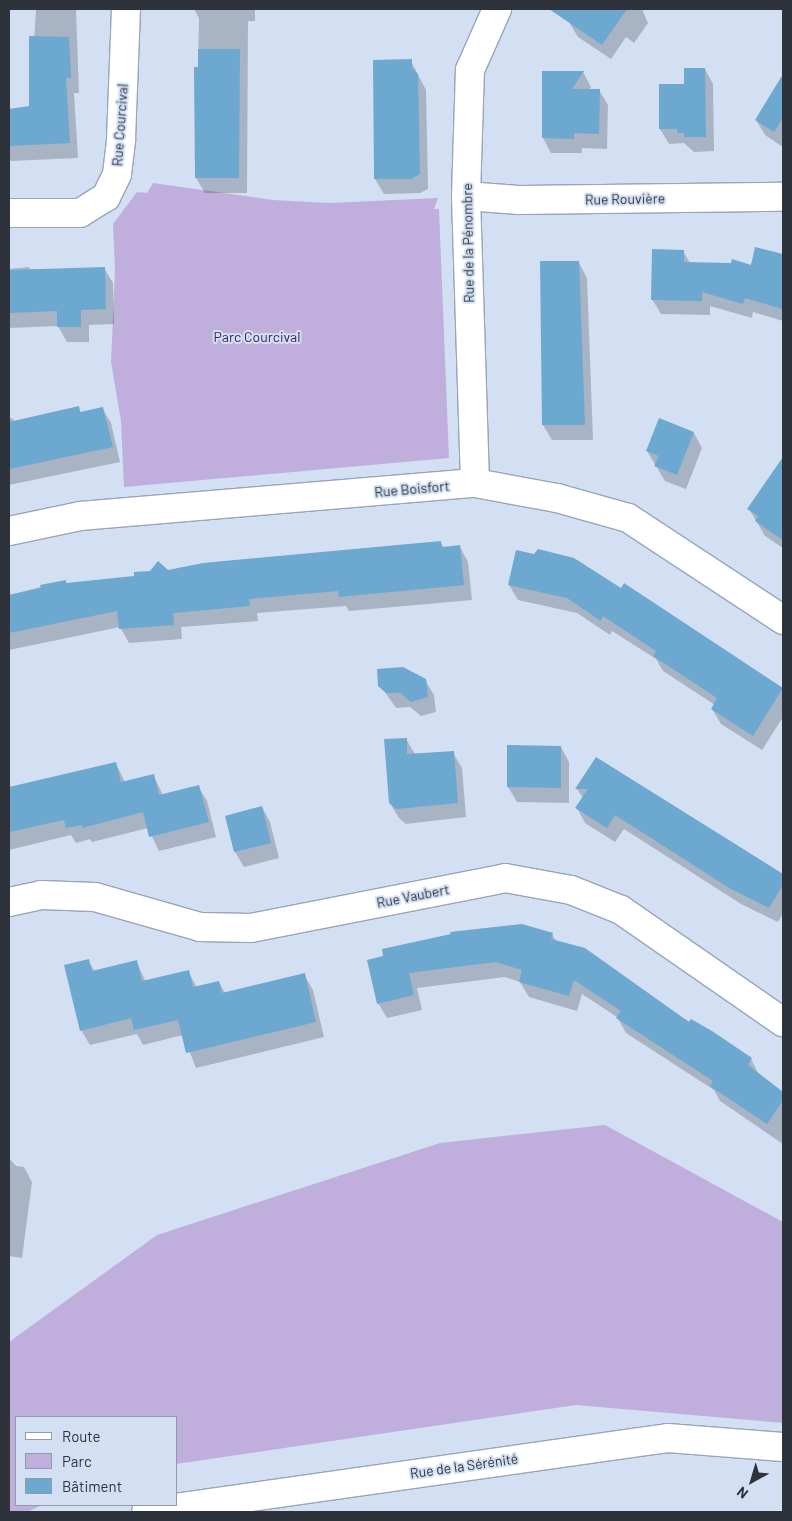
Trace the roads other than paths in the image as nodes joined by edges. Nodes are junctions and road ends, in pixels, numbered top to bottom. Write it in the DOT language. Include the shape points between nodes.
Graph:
graph roads {
  1 [pos="126,9"];
  2 [pos="497,9"];
  3 [pos="466,196"];
  4 [pos="783,197"];
  5 [pos="9,213"];
  6 [pos="475,484"];
  7 [pos="9,531"];
  8 [pos="783,620"];
  9 [pos="9,902"];
  10 [pos="783,1022"];
  11 [pos="783,1447"];
  12 [pos="146,1512"];
  1 -- 5 [label="street, Rue Courcival" via="119,157 117,174 106,198 80,213"];
  2 -- 3 [label="street, Rue de la Pénombre" via="470,70"];
  3 -- 4 [label="street, Rue Rouvière" via="519,200"];
  3 -- 6 [label="street, Rue de la Pénombre"];
  6 -- 7 [label="street, Rue Boisfort" via="80,516"];
  6 -- 8 [label="street, Rue Boisfort" via="557,498 628,518"];
  9 -- 10 [label="street, Rue Vaubert" via="41,895 95,897 200,927 251,928 505,878 571,890 622,910"];
  11 -- 12 [label="street, Rue de la Sérénité" via="668,1438"];
}
